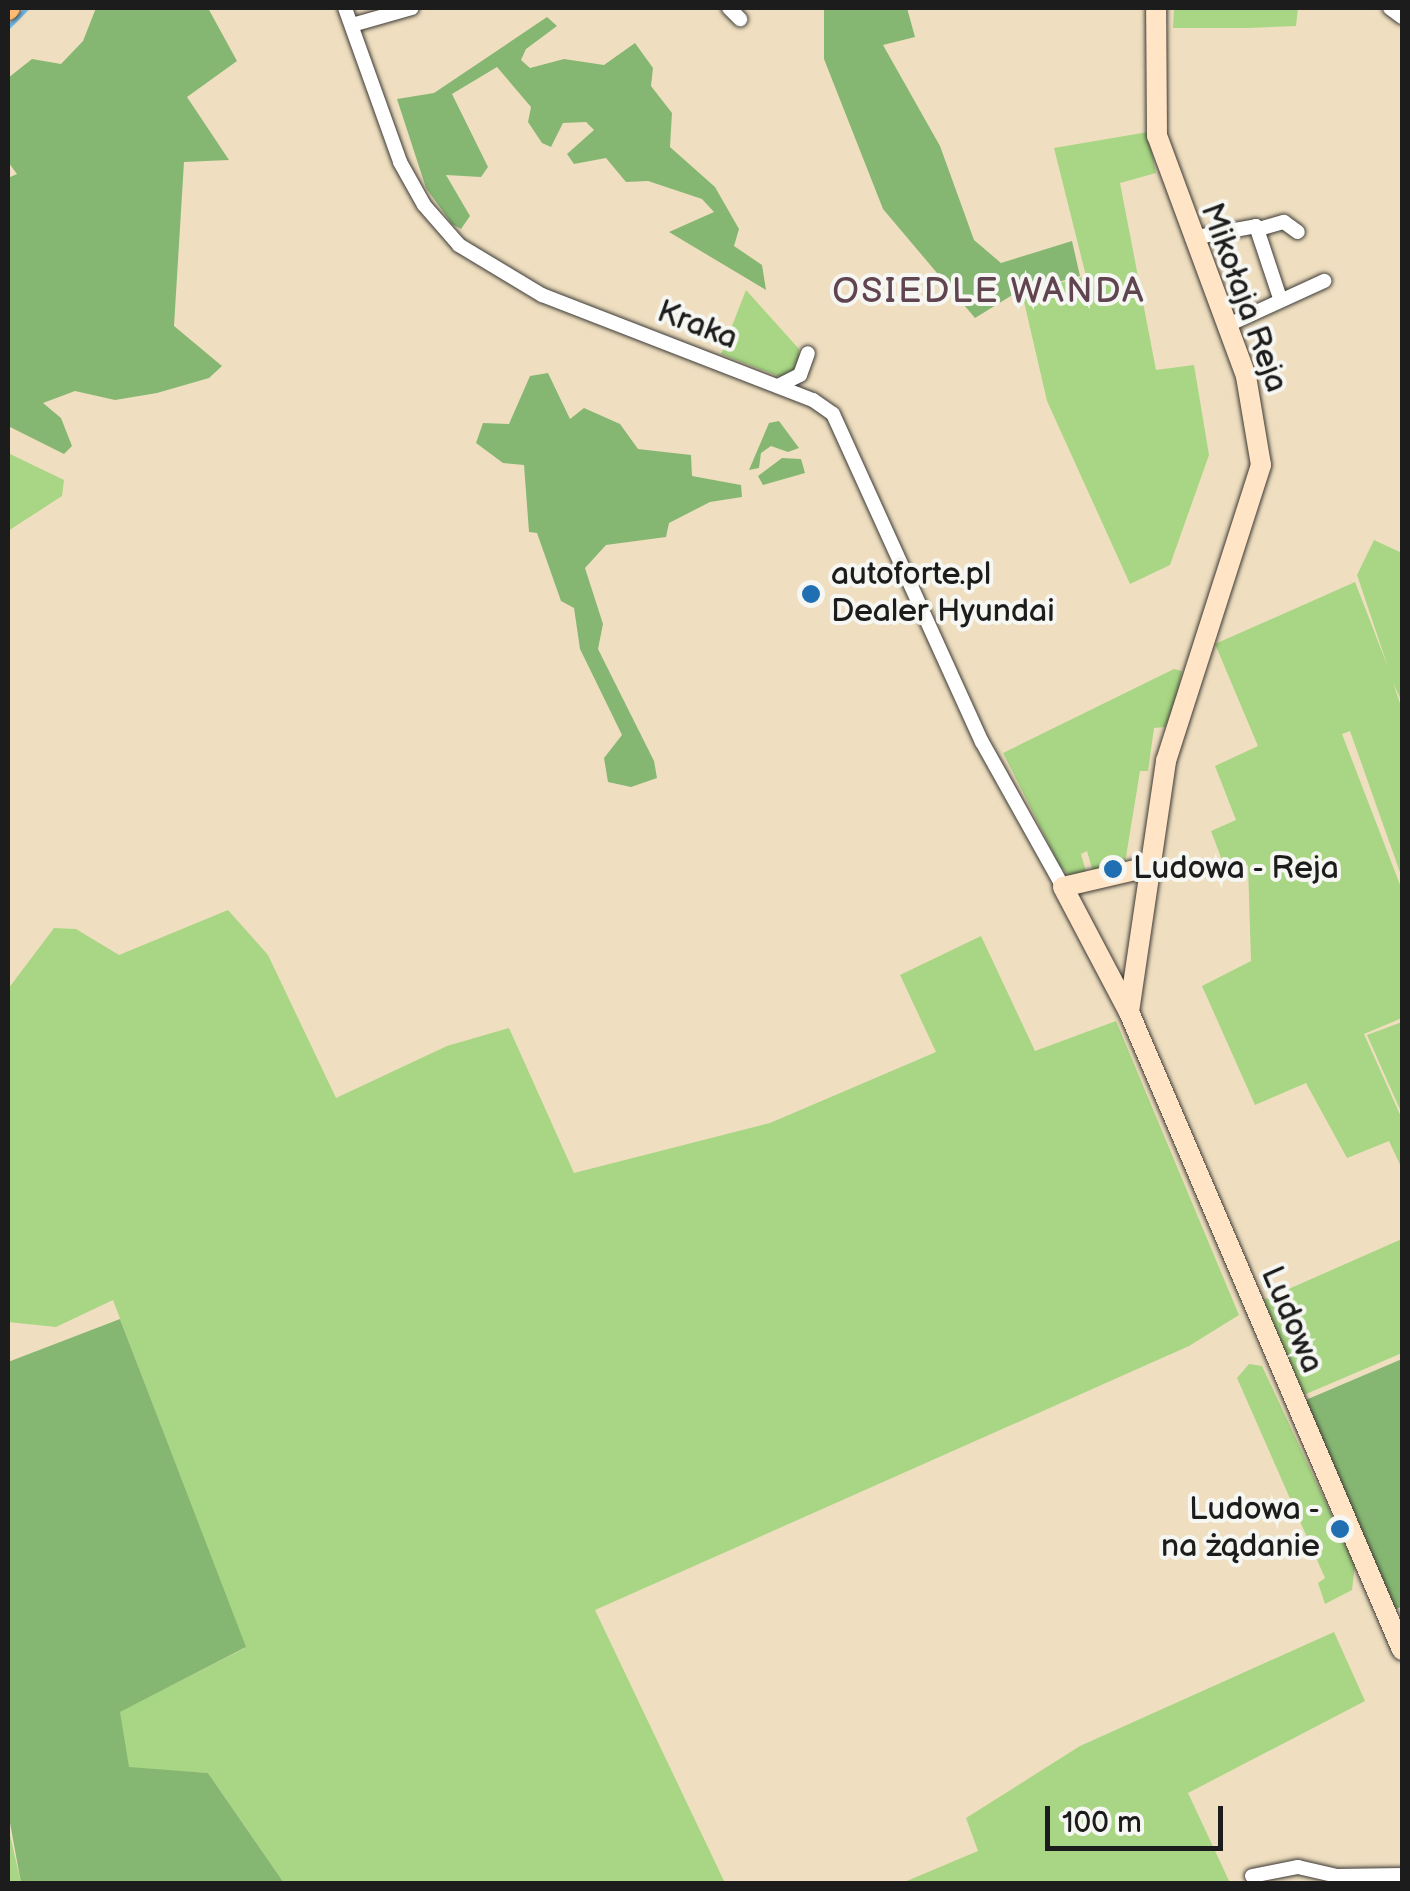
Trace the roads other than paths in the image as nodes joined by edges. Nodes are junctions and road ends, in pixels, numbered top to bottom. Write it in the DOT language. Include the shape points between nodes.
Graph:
graph roads {
  1 [pos="345,8"];
  2 [pos="412,8"];
  3 [pos="1156,8"];
  4 [pos="1390,8"];
  5 [pos="1402,16"];
  6 [pos="352,25"];
  7 [pos="1259,230"];
  8 [pos="1298,232"];
  9 [pos="1192,238"];
  10 [pos="1324,281"];
  11 [pos="1280,298"];
  12 [pos="1228,325"];
  13 [pos="808,354"];
  14 [pos="777,386"];
  15 [pos="982,742"];
  16 [pos="1148,867"];
  17 [pos="1062,887"];
  18 [pos="1128,1012"];
  19 [pos="1402,1650"];
  20 [pos="1402,1875"];
  21 [pos="1252,1876"];
  1 -- 6 [label="street, Kraka"];
  2 -- 6 [label="street"];
  3 -- 9 [label="street, Mikołaja Reja" via="1157,136"];
  4 -- 5 [label="street"];
  6 -- 14 [label="street, Kraka" via="400,162 424,206 459,245 542,295"];
  7 -- 8 [label="street" via="1284,222"];
  7 -- 9 [label="street" via="1253,225"];
  7 -- 11 [label="street"];
  9 -- 12 [label="street, Mikołaja Reja"];
  10 -- 11 [label="street"];
  11 -- 12 [label="street"];
  12 -- 16 [label="street, Mikołaja Reja" via="1246,376 1261,465 1166,762"];
  13 -- 14 [label="street" via="800,375"];
  14 -- 15 [label="street, Kraka" via="833,414"];
  15 -- 17 [label="street, Ludowa"];
  16 -- 17 [label="street"];
  16 -- 18 [label="street"];
  17 -- 18 [label="street, Ludowa"];
  18 -- 19 [label="street, Ludowa"];
  20 -- 21 [label="street" via="1336,1876 1298,1867"];
}
